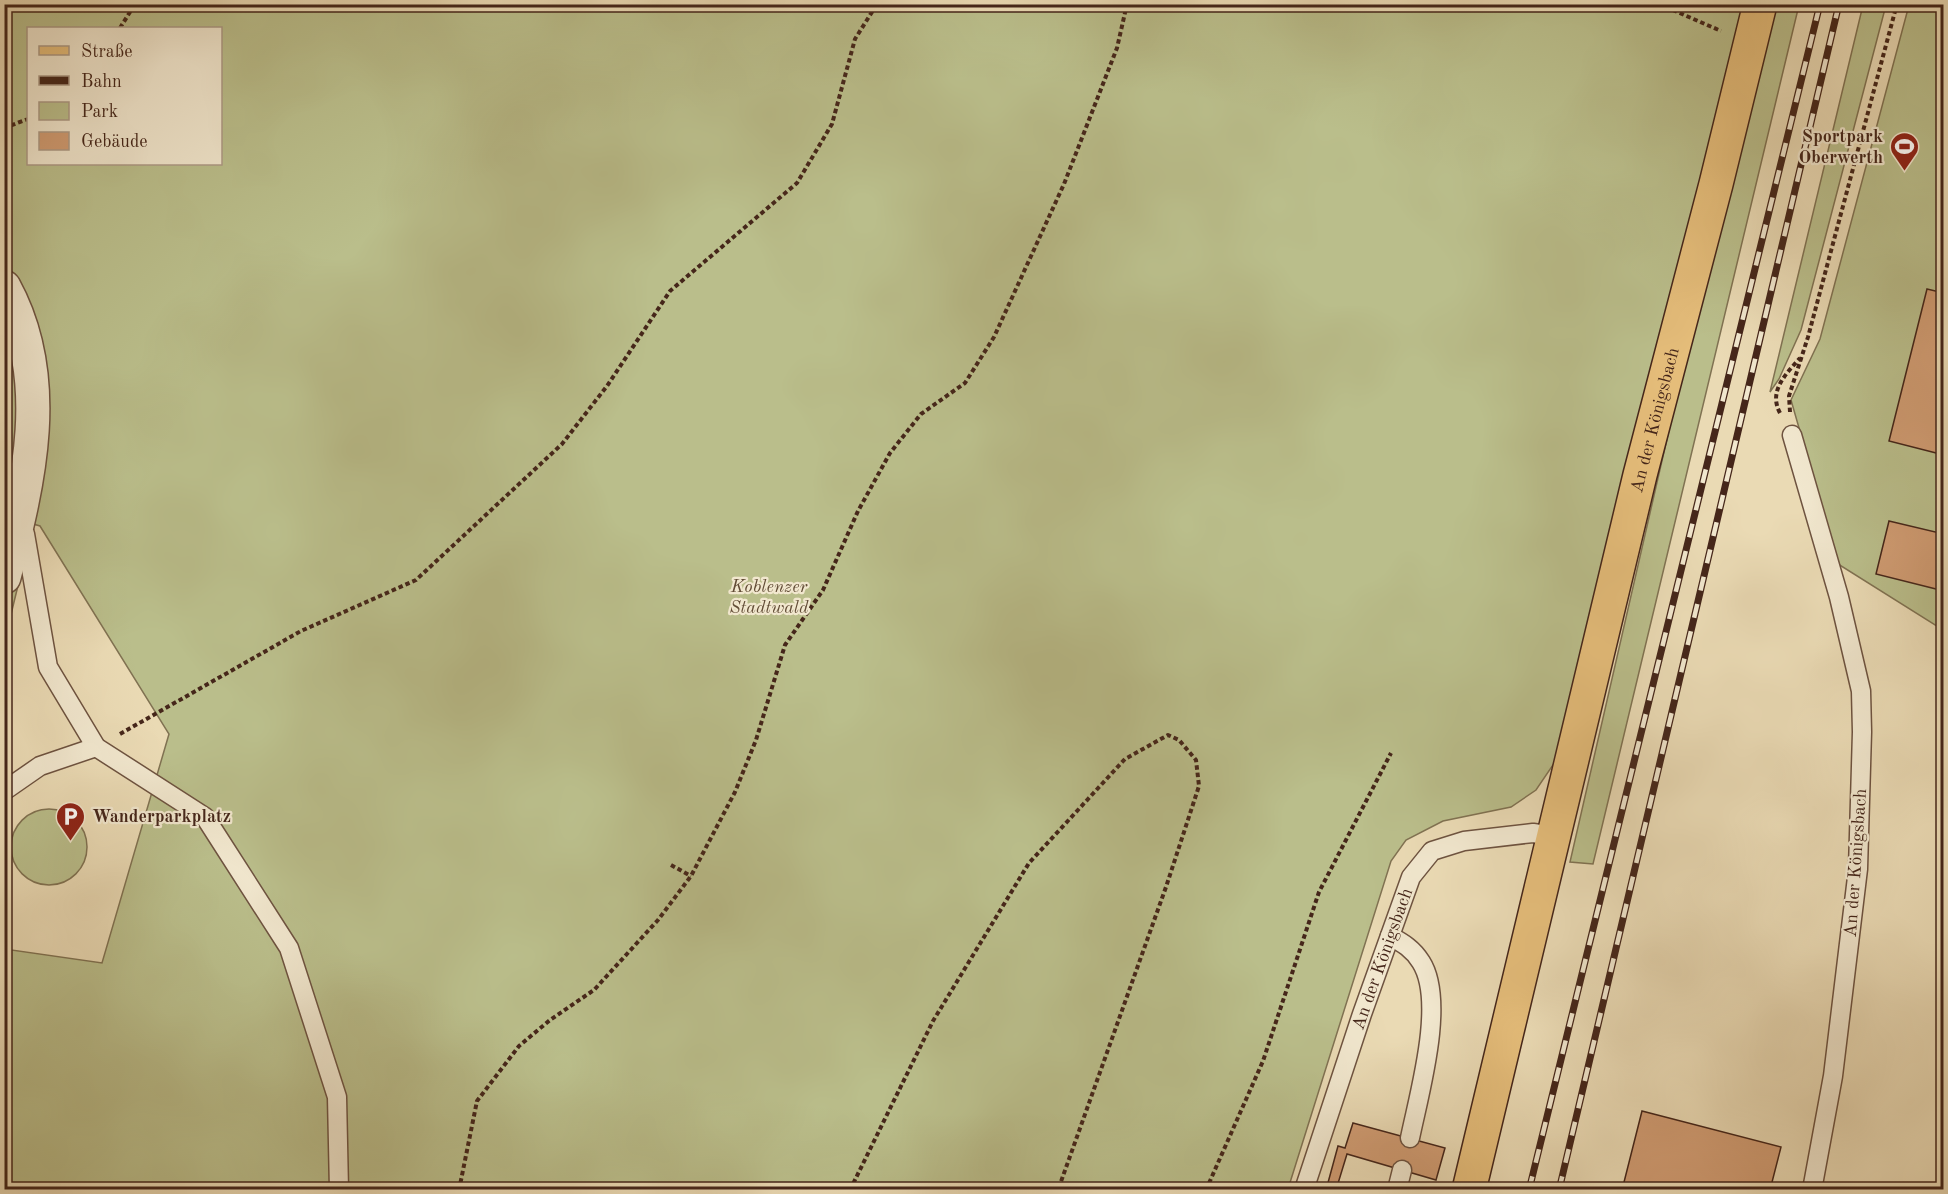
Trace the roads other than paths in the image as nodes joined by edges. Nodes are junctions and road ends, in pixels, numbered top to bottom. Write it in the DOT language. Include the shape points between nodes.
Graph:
graph roads {
  1 [pos="1760,4"];
  2 [pos="4,287"];
  3 [pos="1792,435"];
  4 [pos="16,531"];
  5 [pos="4,577"];
  6 [pos="96,747"];
  7 [pos="4,791"];
  8 [pos="1553,836"];
  9 [pos="1390,936"];
  10 [pos="1410,1138"];
  11 [pos="1402,1170"];
  12 [pos="339,1190"];
  13 [pos="1304,1190"];
  14 [pos="1397,1190"];
  15 [pos="1469,1190"];
  16 [pos="1812,1190"];
  1 -- 8 [label="main road, An der Königsbach"];
  2 -- 4 [label="street" via="21,322 34,403 30,458"];
  3 -- 16 [label="lane, An der Königsbach" via="1839,597 1861,691 1858,869 1833,1076"];
  4 -- 5 [label="street"];
  4 -- 6 [label="lane" via="25,534 48,667"];
  6 -- 7 [label="lane" via="40,766"];
  6 -- 12 [label="lane" via="205,817 289,948 338,1097"];
  8 -- 9 [label="lane, An der Königsbach" via="1533,833 1464,841 1432,851 1411,877"];
  8 -- 15 [label="main road, An der Königsbach"];
  9 -- 10 [label="lane" via="1408,946 1422,963 1432,992 1429,1045"];
  9 -- 13 [label="lane, An der Königsbach"];
  11 -- 14 [label="lane"];
}
